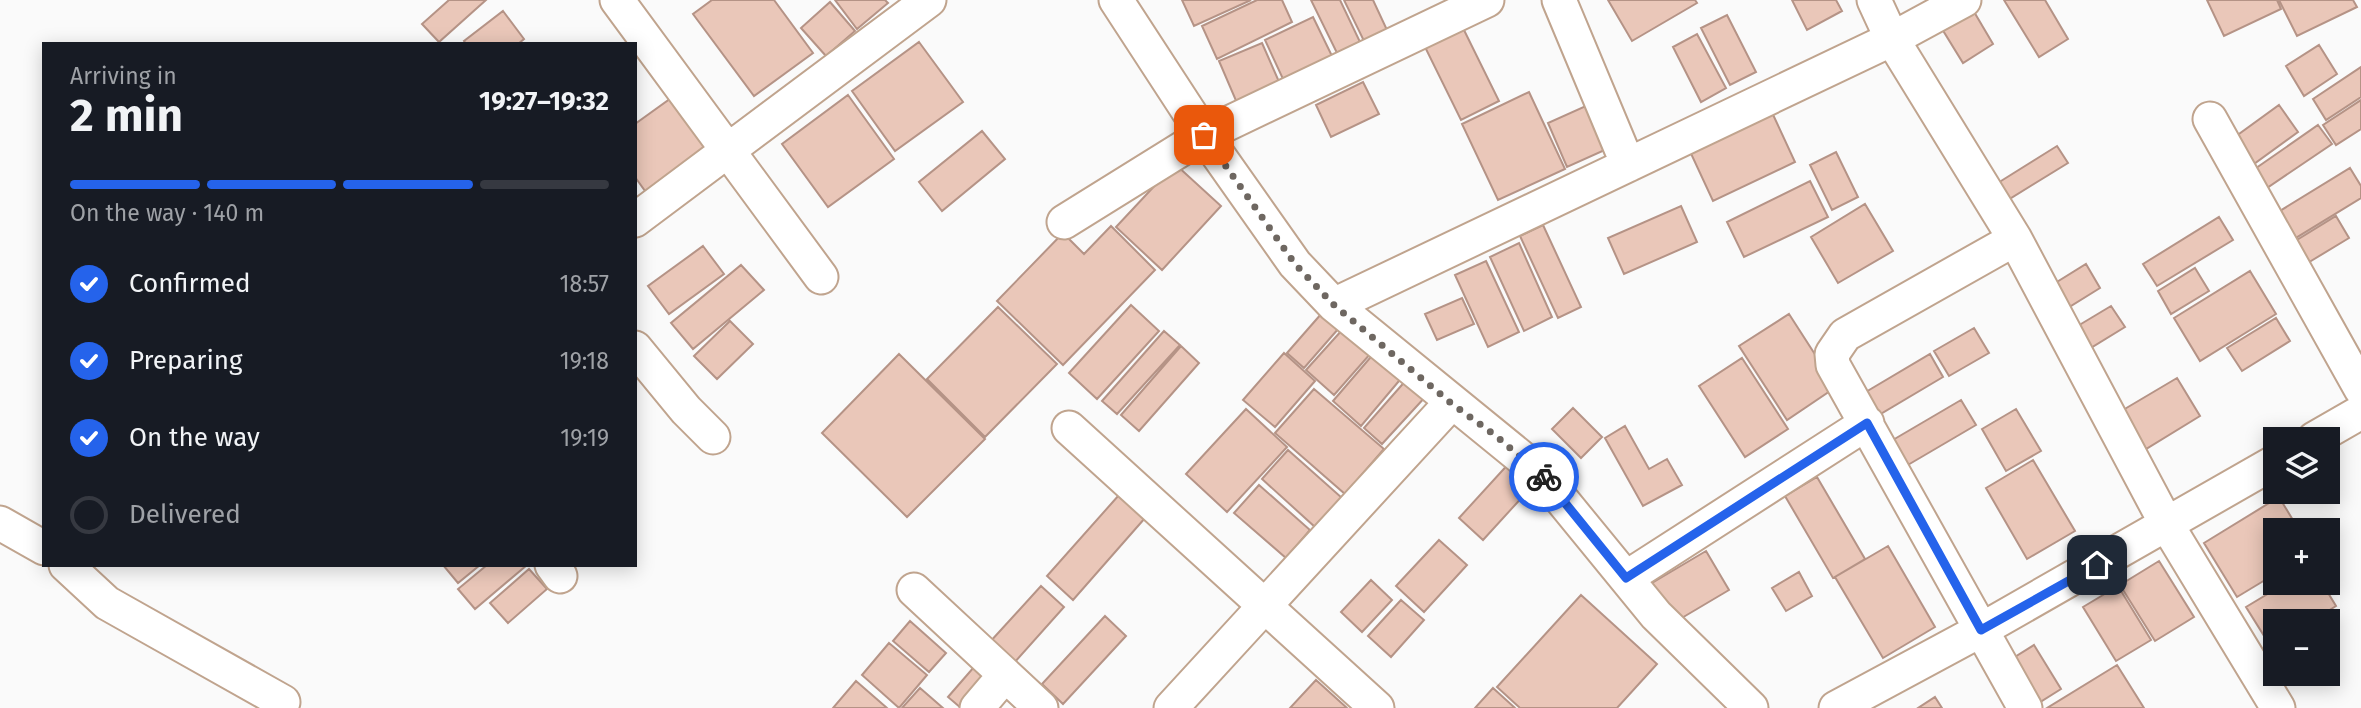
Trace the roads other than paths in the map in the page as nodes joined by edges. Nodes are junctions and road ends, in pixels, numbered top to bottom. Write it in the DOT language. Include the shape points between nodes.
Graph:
graph roads {
  1 [pos="617,0"];
  2 [pos="1116,0"];
  3 [pos="1487,0"];
  4 [pos="1559,0"];
  5 [pos="1874,0"];
  6 [pos="1964,0"];
  7 [pos="912,5"];
  8 [pos="1892,39"];
  9 [pos="2210,119"];
  10 [pos="1204,135"];
  11 [pos="729,149"];
  12 [pos="1628,165"];
  13 [pos="637,218"];
  14 [pos="1064,222"];
  15 [pos="2015,239"];
  16 [pos="821,277"];
  17 [pos="1334,305"];
  18 [pos="637,350"];
  19 [pos="2361,389"];
  20 [pos="1451,403"];
  21 [pos="2361,412"];
  22 [pos="1867,423"];
  23 [pos="2335,427"];
  24 [pos="1069,428"];
  25 [pos="713,438"];
  26 [pos="2263,469"];
  27 [pos="0,523"];
  28 [pos="2167,525"];
  29 [pos="42,547"];
  30 [pos="68,567"];
  31 [pos="1626,578"];
  32 [pos="914,590"];
  33 [pos="1266,604"];
  34 [pos="1981,630"];
  35 [pos="1005,675"];
  36 [pos="283,702"];
  37 [pos="977,708"];
  38 [pos="1041,708"];
  39 [pos="1171,708"];
  40 [pos="1377,708"];
  41 [pos="1751,708"];
  42 [pos="1836,708"];
  43 [pos="2025,708"];
  44 [pos="2278,708"];
  1 -- 11 [label="street"];
  2 -- 10 [label="street"];
  3 -- 10 [label="street"];
  4 -- 12 [label="street"];
  5 -- 8 [label="street"];
  6 -- 8 [label="street"];
  7 -- 11 [label="street"];
  8 -- 12 [label="street"];
  8 -- 15 [label="street"];
  9 -- 19 [label="street"];
  10 -- 14 [label="street"];
  10 -- 17 [label="street" via="1295,264"];
  11 -- 13 [label="street"];
  11 -- 16 [label="street"];
  12 -- 17 [label="street"];
  15 -- 22 [label="street" via="1839,342 1832,354 1833,365"];
  15 -- 28 [label="street"];
  17 -- 20 [label="street"];
  18 -- 25 [label="street"];
  20 -- 31 [label="street" via="1539,472"];
  20 -- 33 [label="street"];
  21 -- 23 [label="street"];
  22 -- 31 [label="street"];
  22 -- 34 [label="street"];
  24 -- 33 [label="street"];
  26 -- 28 [label="street"];
  27 -- 29 [label="street"];
  28 -- 34 [label="street"];
  28 -- 44 [label="street"];
  30 -- 36 [label="street" via="107,603"];
  31 -- 41 [label="street" via="1656,615"];
  32 -- 35 [label="street"];
  33 -- 39 [label="street"];
  33 -- 40 [label="street"];
  34 -- 42 [label="street"];
  34 -- 43 [label="street"];
  35 -- 37 [label="street"];
  35 -- 38 [label="street"];
}
